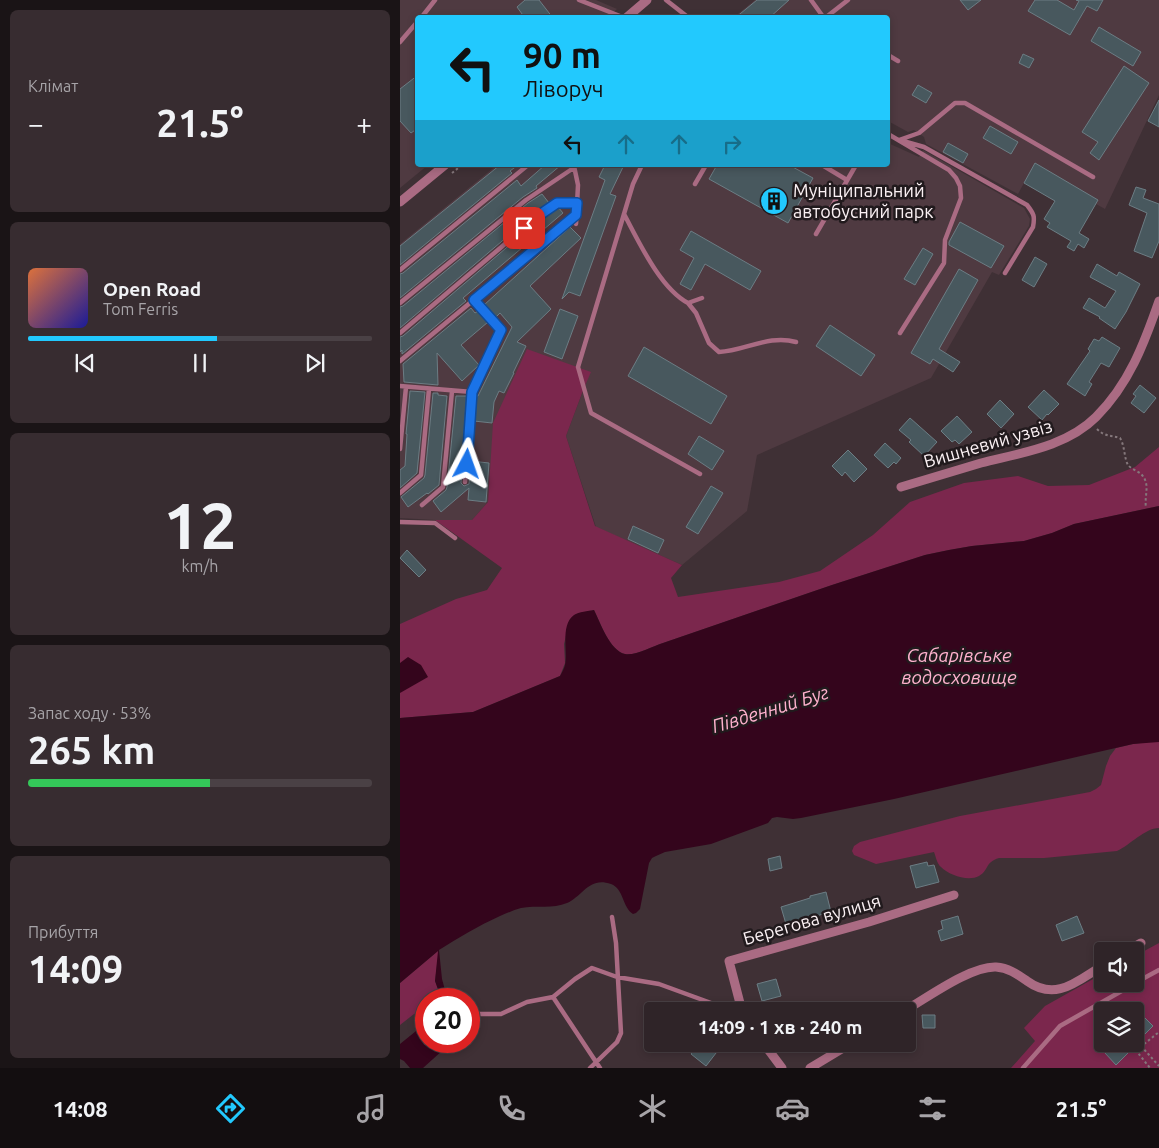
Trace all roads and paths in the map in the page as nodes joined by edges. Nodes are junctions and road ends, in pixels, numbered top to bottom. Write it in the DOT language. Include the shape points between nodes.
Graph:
graph roads {
  1 [pos="435,0"];
  2 [pos="579,0"];
  3 [pos="647,0"];
  4 [pos="666,0"];
  5 [pos="811,0"];
  6 [pos="848,0"];
  7 [pos="422,15"];
  8 [pos="617,15"];
  9 [pos="629,15"];
  10 [pos="685,15"];
  11 [pos="822,15"];
  12 [pos="828,15"];
  13 [pos="415,24"];
  14 [pos="400,42"];
  15 [pos="890,56"];
  16 [pos="898,61"];
  17 [pos="890,135"];
  18 [pos="899,140"];
  19 [pos="443,167"];
  20 [pos="526,167"];
  21 [pos="573,167"];
  22 [pos="574,167"];
  23 [pos="641,167"];
  24 [pos="705,167"];
  25 [pos="825,167"];
  26 [pos="855,167"];
  27 [pos="1093,178"];
  28 [pos="847,180"];
  29 [pos="695,184"];
  30 [pos="400,202"];
  31 [pos="577,203"];
  32 [pos="624,214"];
  33 [pos="576,215"];
  34 [pos="576,224"];
  35 [pos="816,234"];
  36 [pos="400,270"];
  37 [pos="1005,273"];
  38 [pos="702,298"];
  39 [pos="474,300"];
  40 [pos="1159,301"];
  41 [pos="400,303"];
  42 [pos="688,303"];
  43 [pos="400,333"];
  44 [pos="900,333"];
  45 [pos="796,342"];
  46 [pos="400,361"];
  47 [pos="400,386"];
  48 [pos="406,387"];
  49 [pos="429,389"];
  50 [pos="452,391"];
  51 [pos="472,392"];
  52 [pos="1102,434"];
  53 [pos="400,449"];
  54 [pos="700,474"];
  55 [pos="465,482"];
  56 [pos="901,487"];
  57 [pos="400,493"];
  58 [pos="422,505"];
  59 [pos="1146,508"];
  60 [pos="400,522"];
  61 [pos="455,538"];
  62 [pos="954,895"];
  63 [pos="612,917"];
  64 [pos="1159,970"];
  65 [pos="1094,971"];
  66 [pos="617,977"];
  67 [pos="1144,979"];
  68 [pos="1121,992"];
  69 [pos="553,997"];
  70 [pos="708,1002"];
  71 [pos="740,1002"];
  72 [pos="916,1004"];
  73 [pos="480,1014"];
  74 [pos="1159,1032"];
  75 [pos="1144,1044"];
  76 [pos="1144,1048"];
  77 [pos="770,1052"];
  78 [pos="837,1052"];
  79 [pos="1138,1052"];
  80 [pos="596,1062"];
  81 [pos="1159,1066"];
  82 [pos="590,1068"];
  83 [pos="600,1068"];
  84 [pos="782,1068"];
  85 [pos="810,1068"];
  86 [pos="1023,1068"];
  87 [pos="1150,1068"];
  1 -- 7 [label="lane"];
  2 -- 8 [label="lane"];
  3 -- 9 [label="street"];
  4 -- 10 [label="lane"];
  5 -- 11 [label="lane"];
  6 -- 12 [label="lane"];
  13 -- 14 [label="lane"];
  15 -- 16 [label="lane"];
  17 -- 18 [label="lane"];
  18 -- 27 [label="lane" via="919,133 955,102 965,103"];
  18 -- 37 [label="lane" via="924,147 1027,205 1034,213 1033,227"];
  18 -- 44 [label="lane" via="948,170 960,186 961,198 945,240 944,263"];
  19 -- 30 [label="street"];
  20 -- 36 [label="lane"];
  21 -- 41 [label="lane" via="526,200"];
  22 -- 31 [label="lane"];
  23 -- 32 [label="lane"];
  24 -- 29 [label="lane"];
  25 -- 28 [label="lane"];
  26 -- 28 [label="lane"];
  28 -- 35 [label="lane"];
  31 -- 33 [label="lane"];
  31 -- 43 [label="lane" via="557,203 538,216"];
  32 -- 42 [label="lane" via="655,269 679,298"];
  32 -- 54 [label="lane" via="578,367 591,413"];
  33 -- 34 [label="lane"];
  33 -- 39 [label="lane"];
  38 -- 42 [label="lane"];
  39 -- 46 [label="lane"];
  39 -- 51 [label="lane" via="501,330"];
  40 -- 56 [label="street, Вишневий узвіз" via="1132,369 1096,418 1073,435 1044,447"];
  42 -- 45 [label="lane" via="709,343 718,352 759,342"];
  47 -- 48 [label="lane"];
  48 -- 49 [label="lane"];
  48 -- 53 [label="lane"];
  49 -- 50 [label="lane"];
  49 -- 57 [label="lane" via="421,475"];
  50 -- 51 [label="lane"];
  50 -- 58 [label="lane" via="443,487"];
  51 -- 55 [label="lane"];
  52 -- 59 [label="path" via="1120,438 1128,465 1147,482"];
  60 -- 61 [label="lane" via="435,523"];
  62 -- 71 [label="street, Берегова вулиця" via="729,961"];
  63 -- 66 [label="lane"];
  64 -- 67 [label="lane"];
  65 -- 72 [label="street" via="1065,988 1042,990 1014,972 987,968 970,972"];
  66 -- 69 [label="lane" via="592,968"];
  66 -- 70 [label="lane" via="659,984"];
  66 -- 80 [label="lane" via="621,1033 617,1042"];
  68 -- 86 [label="lane" via="1060,1026"];
  69 -- 73 [label="lane" via="527,1002 500,1014"];
  69 -- 80 [label="lane"];
  74 -- 75 [label="path"];
  76 -- 81 [label="path"];
  77 -- 84 [label="street"];
  78 -- 85 [label="street"];
  79 -- 87 [label="path"];
  80 -- 82 [label="lane"];
  80 -- 83 [label="lane"];
}
